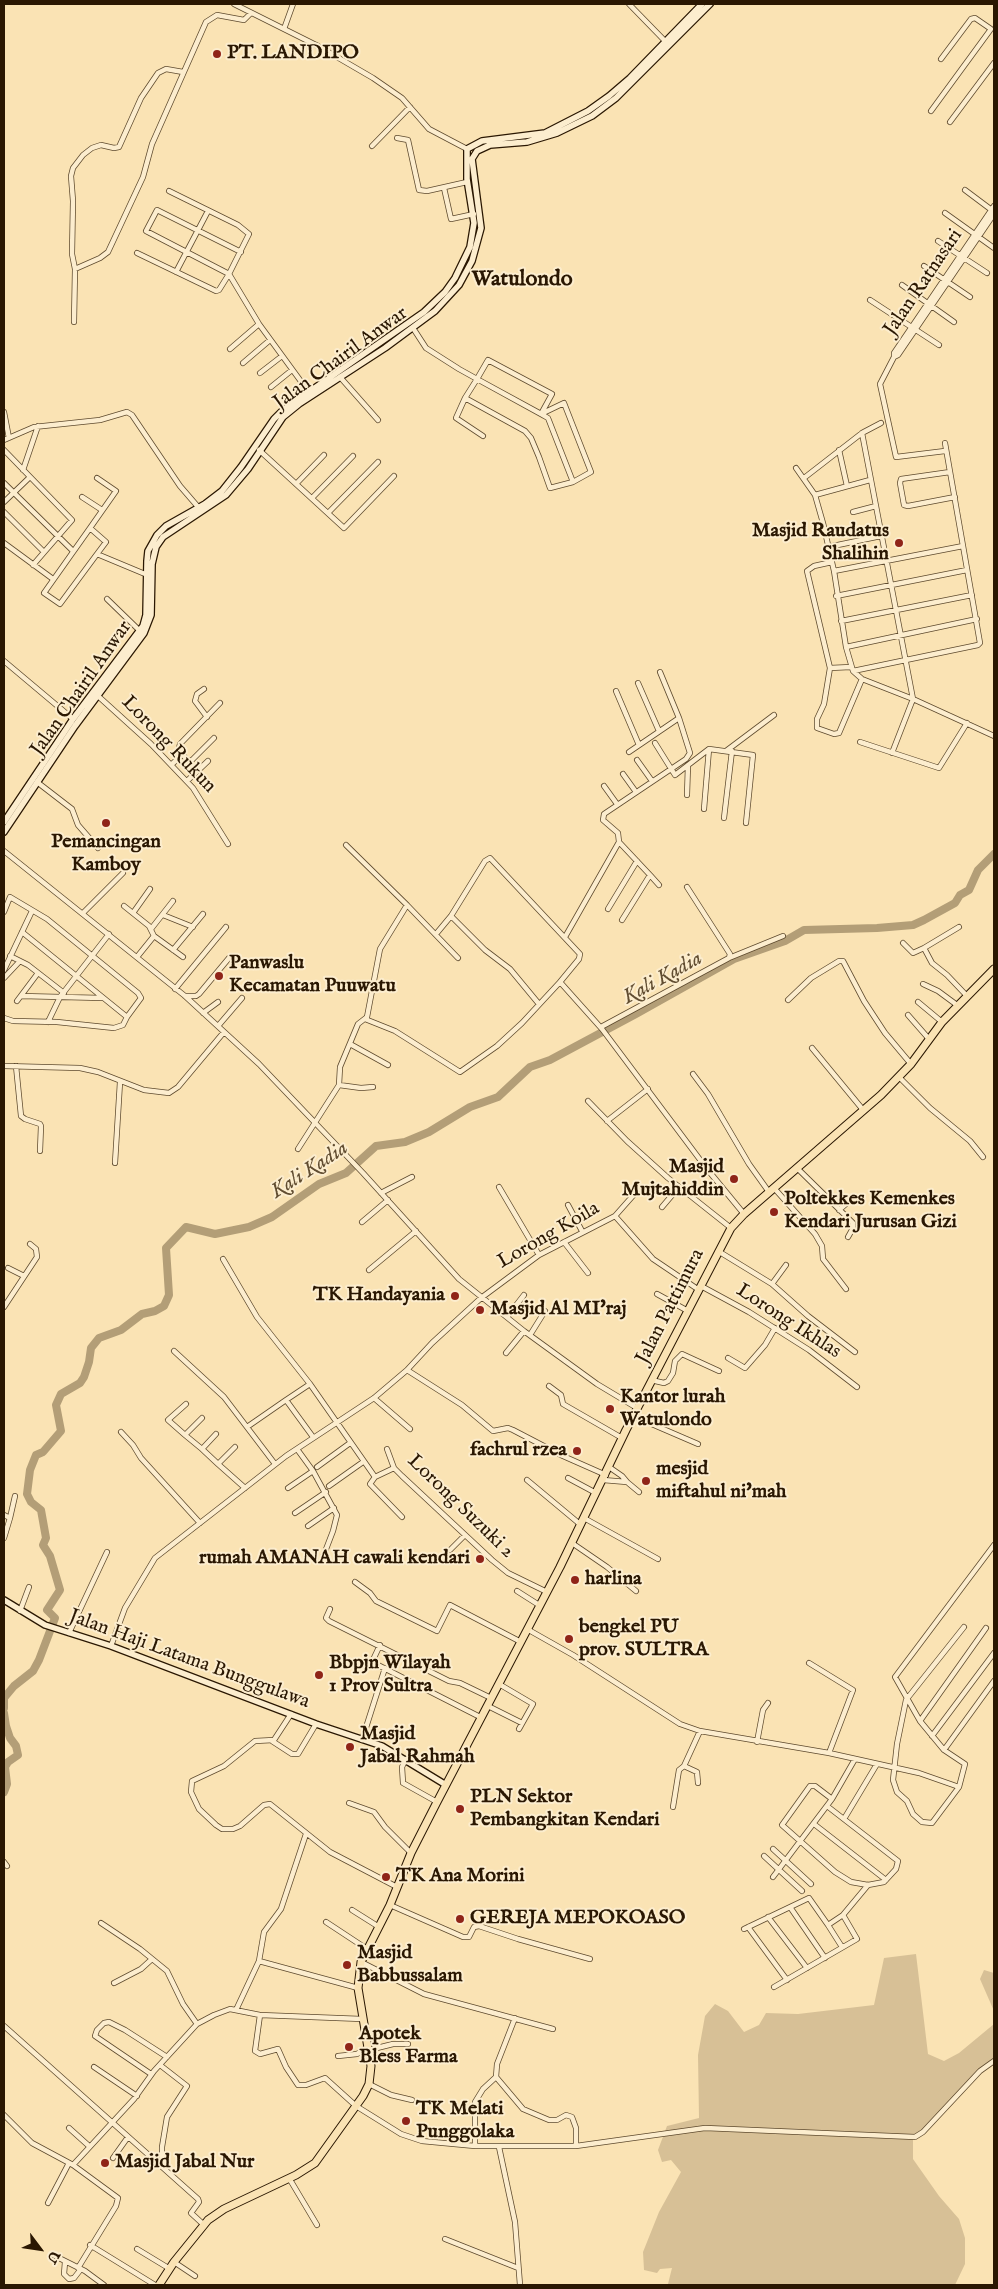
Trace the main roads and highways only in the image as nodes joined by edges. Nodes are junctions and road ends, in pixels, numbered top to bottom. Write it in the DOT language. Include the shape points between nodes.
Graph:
graph roads {
  1 [pos="702,4"];
  2 [pos="710,4"];
  3 [pos="468,149"];
  4 [pos="477,151"];
  5 [pos="472,158"];
  6 [pos="311,392"];
  7 [pos="106,680"];
  8 [pos="4,822"];
  9 [pos="4,832"];
  10 [pos="994,969"];
  11 [pos="4,1600"];
  12 [pos="446,1785"];
  13 [pos="159,2285"];
  1 -- 3 [label="main road" via="609,96 572,121 545,133 491,139"];
  2 -- 4 [label="main road" via="623,92 592,116 557,133 527,142 490,145"];
  3 -- 4 [label="main road"];
  3 -- 5 [label="main road"];
  3 -- 6 [label="main road, Jalan Chairil Anwar" via="467,182 474,214 473,237 463,266 436,302"];
  4 -- 5 [label="main road"];
  5 -- 6 [label="main road, Jalan Chairil Anwar" via="480,228 472,261 459,285 435,312 413,328 340,377"];
  6 -- 7 [label="main road, Jalan Chairil Anwar" via="283,417 248,469 222,498 170,531 159,542 152,564 150,620 144,633"];
  6 -- 7 [label="main road, Jalan Chairil Anwar" via="274,419 222,491 157,535 148,551 146,615 140,631"];
  7 -- 8 [label="main road, Jalan Chairil Anwar" via="73,719"];
  7 -- 9 [label="main road, Jalan Chairil Anwar"];
  10 -- 12 [label="highway, Jalan Pattimura" via="942,1022 899,1077 731,1228"];
  11 -- 12 [label="main road, Jalan Haji Latama Bunggulawa" via="50,1627 112,1646 201,1682 382,1746"];
  12 -- 13 [label="highway, Jalan Pattimura" via="360,1962 358,1988 371,2066 369,2084 316,2163 224,2210 204,2225"];
}
